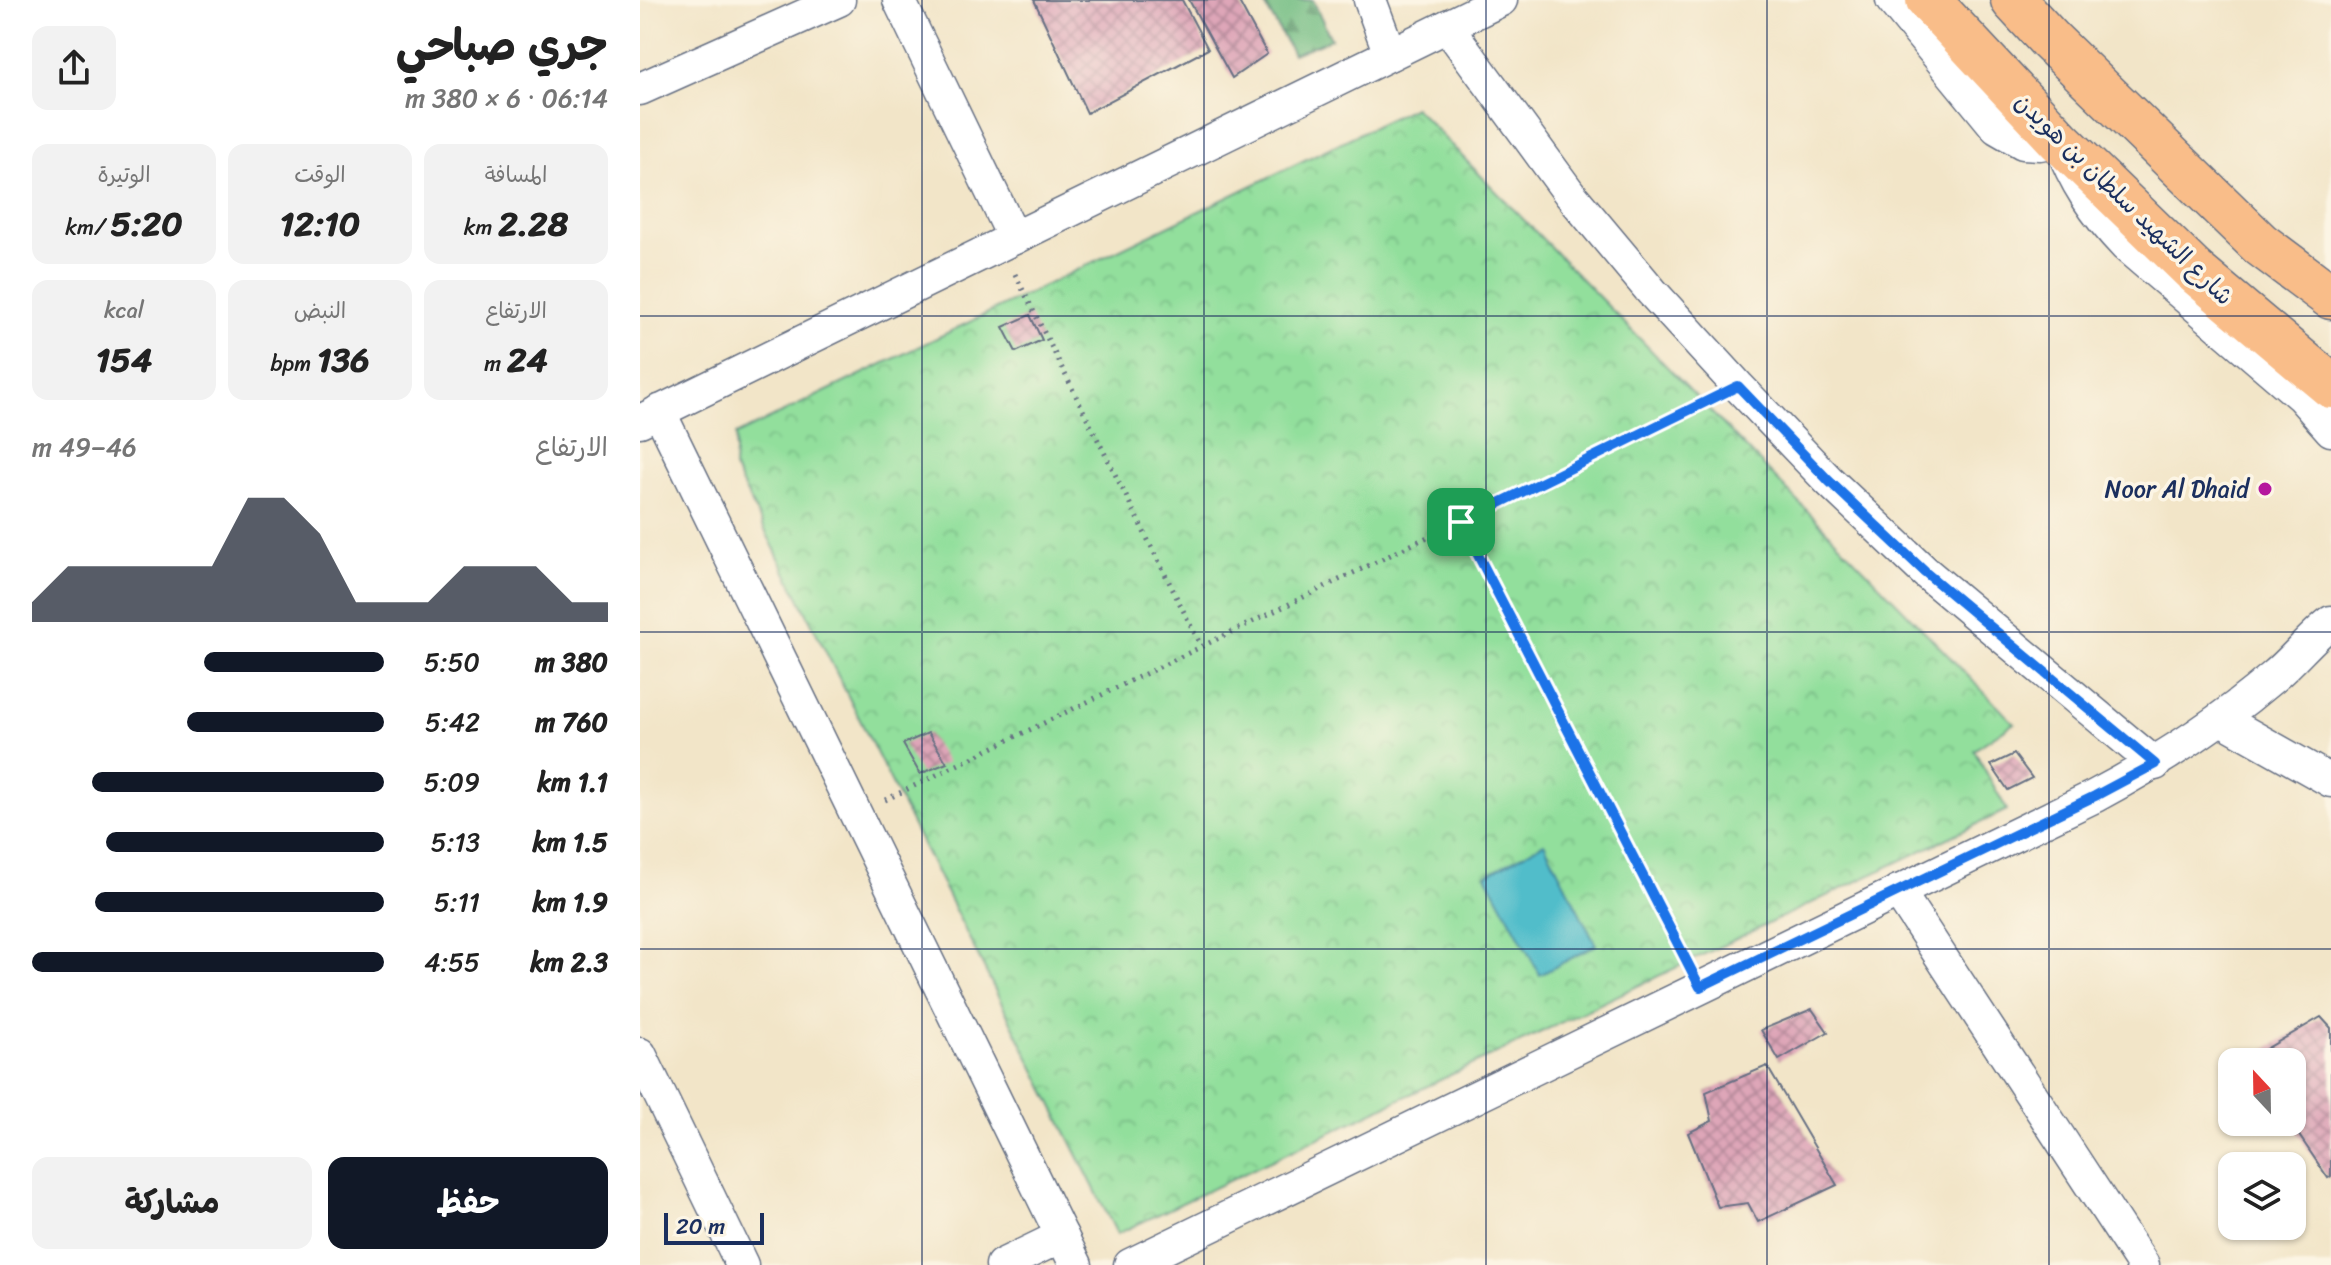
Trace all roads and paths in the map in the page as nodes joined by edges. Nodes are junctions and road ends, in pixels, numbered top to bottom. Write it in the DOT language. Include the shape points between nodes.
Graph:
graph roads {
  1 [pos="839,0"];
  2 [pos="899,0"];
  3 [pos="1370,0"];
  4 [pos="1501,0"];
  5 [pos="1892,0"];
  6 [pos="1928,0"];
  7 [pos="2013,0"];
  8 [pos="1447,26"];
  9 [pos="1390,54"];
  10 [pos="640,89"];
  11 [pos="2059,140"];
  12 [pos="1007,241"];
  13 [pos="2331,297"];
  14 [pos="1738,386"];
  15 [pos="2331,386"];
  16 [pos="650,416"];
  17 [pos="2331,430"];
  18 [pos="1461,522"];
  19 [pos="2330,621"];
  20 [pos="1201,646"];
  21 [pos="2221,719"];
  22 [pos="2155,764"];
  23 [pos="2331,781"];
  24 [pos="856,814"];
  25 [pos="1898,891"];
  26 [pos="1700,987"];
  27 [pos="640,1054"];
  28 [pos="1062,1236"];
  29 [pos="742,1265"];
  30 [pos="1002,1265"];
  31 [pos="1076,1265"];
  32 [pos="1130,1265"];
  33 [pos="2143,1265"];
  1 -- 10 [label="street"];
  2 -- 12 [label="street"];
  3 -- 9 [label="street"];
  4 -- 8 [label="street"];
  5 -- 11 [label="street" via="1997,128 2023,143"];
  6 -- 11 [label="highway, شارع الشهيد سلطان بن هويدن"];
  7 -- 13 [label="highway" via="2260,244"];
  8 -- 9 [label="street"];
  8 -- 14 [label="street" via="1570,194"];
  9 -- 12 [label="street"];
  11 -- 15 [label="highway, شارع الشهيد سلطان بن هويدن" via="2194,271"];
  11 -- 17 [label="street" via="2083,195 2103,222 2301,396"];
  12 -- 16 [label="street"];
  12 -- 20 [label="path"];
  14 -- 18 [label="path"];
  14 -- 22 [label="street" via="1925,572"];
  16 -- 24 [label="street"];
  18 -- 20 [label="path"];
  18 -- 26 [label="path"];
  19 -- 21 [label="street" via="2277,675"];
  20 -- 24 [label="path"];
  21 -- 22 [label="street"];
  21 -- 23 [label="street"];
  22 -- 25 [label="street"];
  24 -- 28 [label="street"];
  25 -- 26 [label="street"];
  25 -- 33 [label="street"];
  26 -- 32 [label="street"];
  27 -- 29 [label="street"];
  28 -- 30 [label="street"];
  28 -- 31 [label="street"];
}
